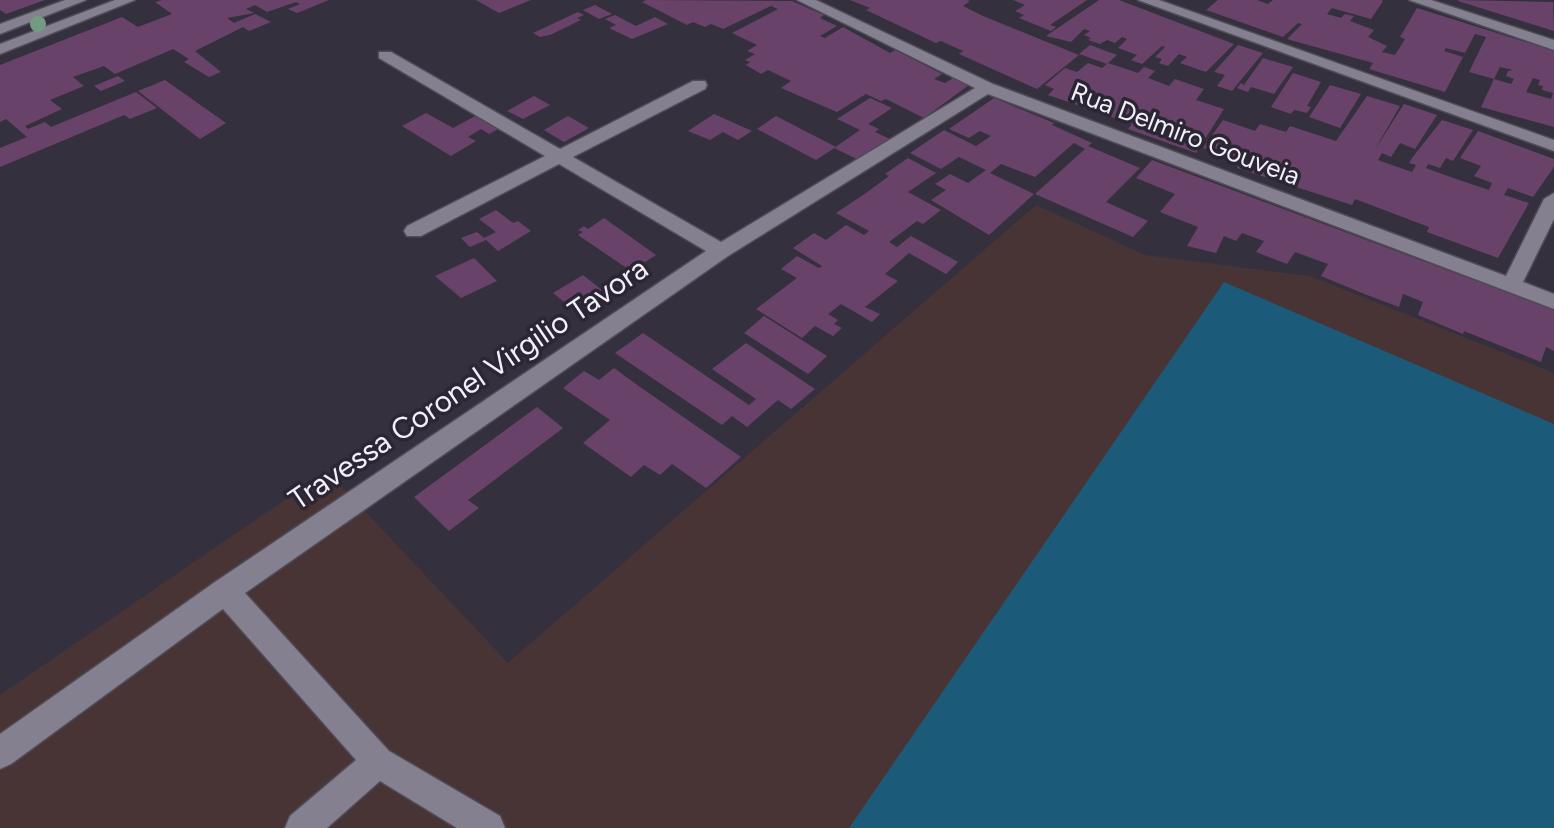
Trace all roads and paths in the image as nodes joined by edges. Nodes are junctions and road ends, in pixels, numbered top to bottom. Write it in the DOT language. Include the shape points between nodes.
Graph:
graph roads {
  1 [pos="79,0"];
  2 [pos="128,0"];
  3 [pos="804,0"];
  4 [pos="1145,0"];
  5 [pos="1416,0"];
  6 [pos="0,29"];
  7 [pos="1554,45"];
  8 [pos="0,49"];
  9 [pos="385,55"];
  10 [pos="699,85"];
  11 [pos="987,88"];
  12 [pos="1554,146"];
  13 [pos="561,157"];
  14 [pos="1554,199"];
  15 [pos="414,231"];
  16 [pos="721,251"];
  17 [pos="1511,286"];
  18 [pos="1554,302"];
  19 [pos="225,591"];
  20 [pos="0,753"];
  21 [pos="378,762"];
  22 [pos="302,828"];
  23 [pos="488,828"];
  1 -- 6 [label="street"];
  2 -- 8 [label="street"];
  3 -- 11 [label="street, Rua Delmiro Gouveia"];
  4 -- 12 [label="street"];
  5 -- 7 [label="street"];
  9 -- 13 [label="street"];
  10 -- 13 [label="street"];
  11 -- 16 [label="street, Travessa Coronel Virgilio Tavora"];
  11 -- 17 [label="street, Rua Delmiro Gouveia"];
  13 -- 15 [label="street"];
  13 -- 16 [label="street"];
  14 -- 17 [label="street"];
  16 -- 19 [label="street, Travessa Coronel Virgilio Tavora"];
  17 -- 18 [label="street, Rua Delmiro Gouveia"];
  19 -- 20 [label="street, Travessa Coronel Virgilio Tavora"];
  19 -- 21 [label="street"];
  21 -- 22 [label="street"];
  21 -- 23 [label="street"];
}
